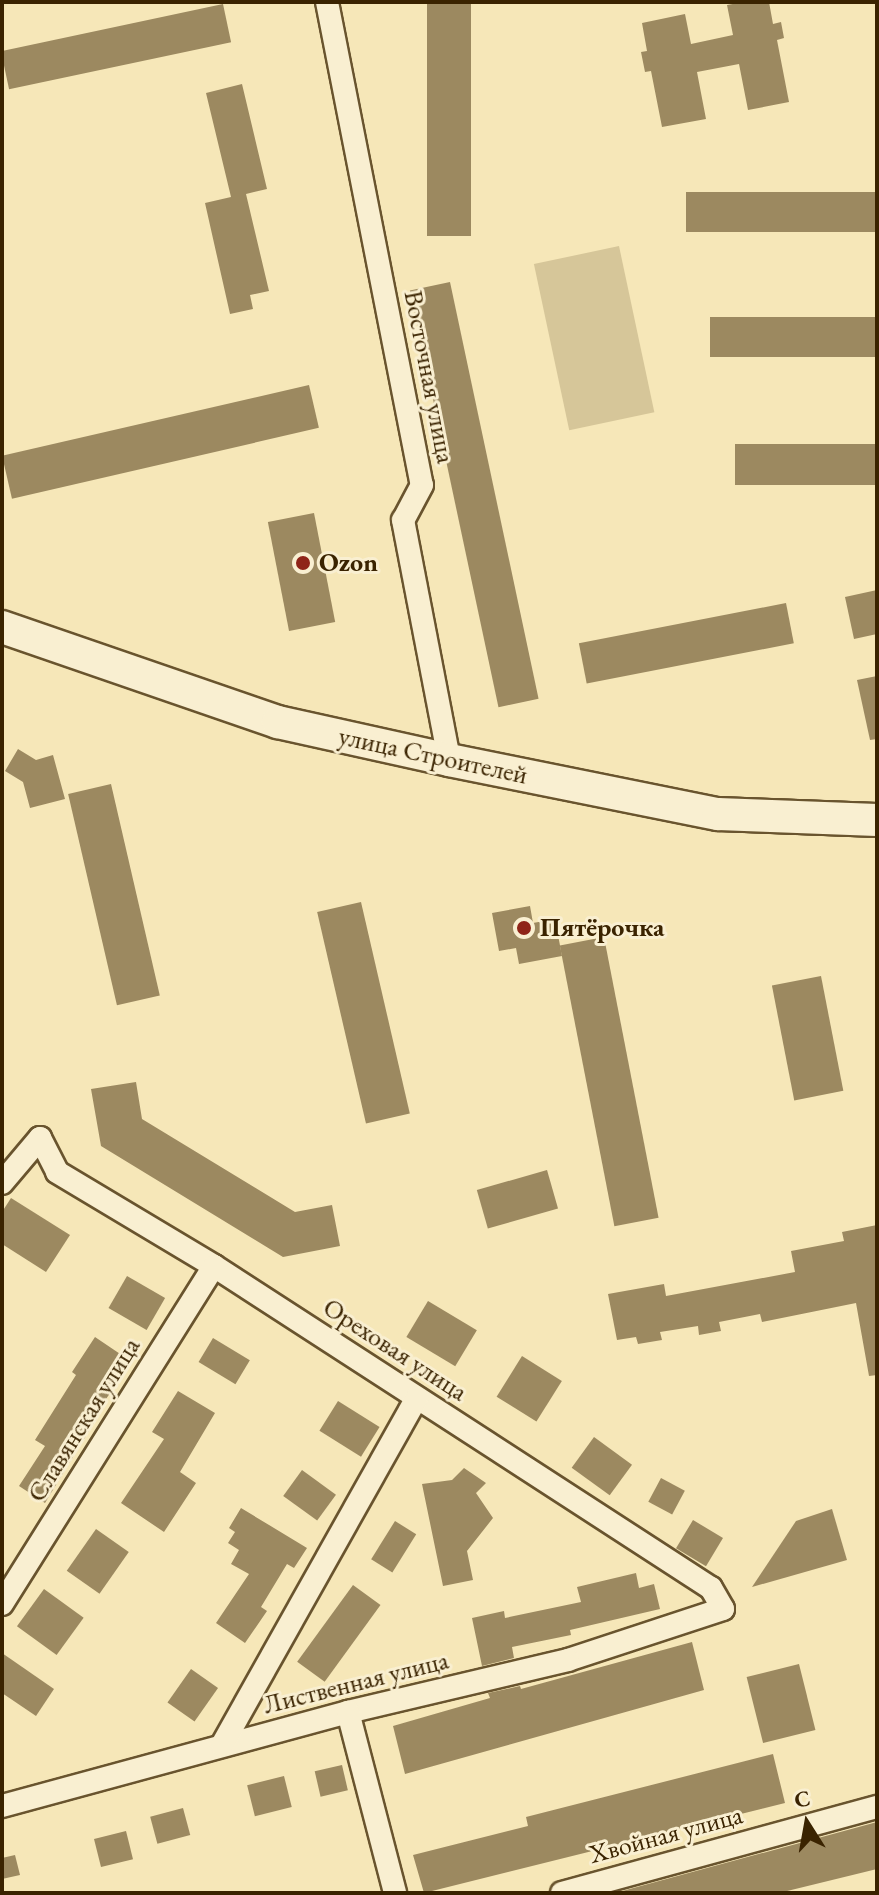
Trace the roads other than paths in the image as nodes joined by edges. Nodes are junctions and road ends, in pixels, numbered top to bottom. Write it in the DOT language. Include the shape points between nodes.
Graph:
graph roads {
  1 [pos="327,2"];
  2 [pos="2,627"];
  3 [pos="449,760"];
  4 [pos="877,820"];
  5 [pos="2,1183"];
  6 [pos="214,1266"];
  7 [pos="417,1398"];
  8 [pos="2,1604"];
  9 [pos="723,1609"];
  10 [pos="348,1712"];
  11 [pos="222,1745"];
  12 [pos="2,1806"];
  13 [pos="877,1807"];
  14 [pos="395,1893"];
  15 [pos="562,1893"];
  1 -- 3 [label="street, Восточная улица" via="422,485 403,520"];
  2 -- 3 [label="main road, улица Строителей" via="278,722"];
  3 -- 4 [label="main road, улица Строителей" via="718,814"];
  5 -- 6 [label="street, Ореховая улица" via="40,1138 57,1172"];
  6 -- 7 [label="street, Ореховая улица"];
  6 -- 8 [label="street, Славянская улица"];
  7 -- 9 [label="street, Ореховая улица" via="711,1588"];
  7 -- 11 [label="street"];
  9 -- 10 [label="street, Лиственная улица" via="568,1660"];
  10 -- 11 [label="street, Лиственная улица"];
  10 -- 14 [label="street"];
  11 -- 12 [label="street, Лиственная улица"];
  13 -- 15 [label="street, Хвойная улица"];
}
